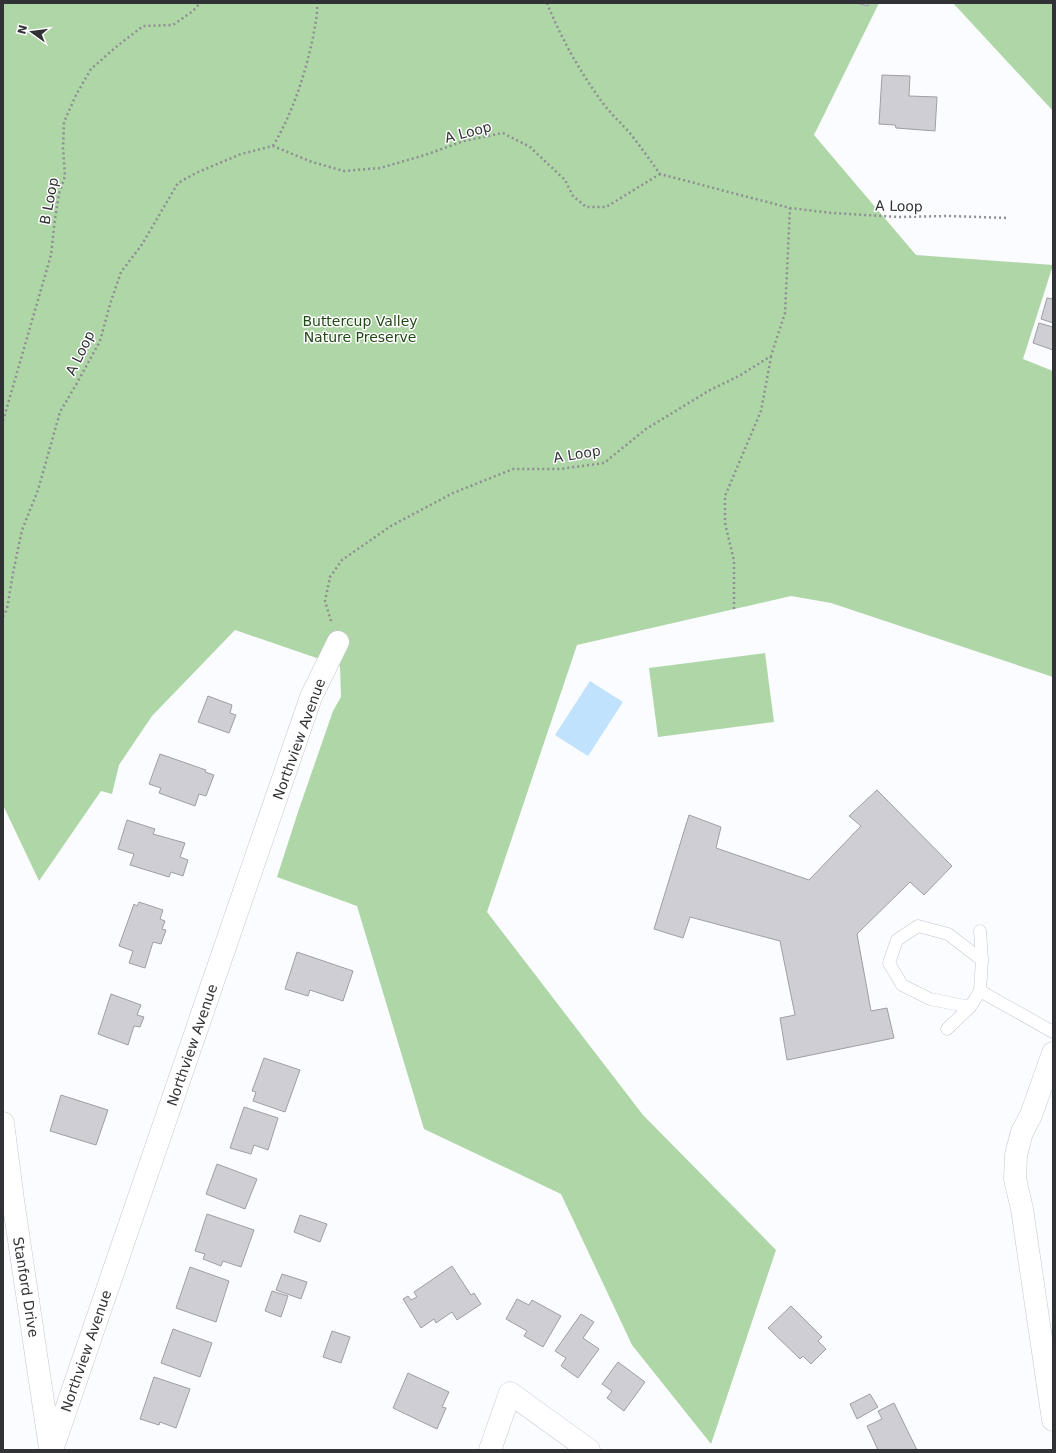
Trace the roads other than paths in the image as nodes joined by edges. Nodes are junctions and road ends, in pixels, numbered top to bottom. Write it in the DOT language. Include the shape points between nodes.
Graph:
graph roads {
  1 [pos="338,642"];
  2 [pos="980,931"];
  3 [pos="982,960"];
  4 [pos="980,991"];
  5 [pos="970,1007"];
  6 [pos="947,1029"];
  7 [pos="1053,1032"];
  8 [pos="1053,1053"];
  9 [pos="3,1123"];
  10 [pos="8,1201"];
  11 [pos="1053,1420"];
  12 [pos="51,1450"];
  13 [pos="490,1450"];
  14 [pos="589,1450"];
  1 -- 12 [label="street, Northview Avenue" via="311,697"];
  2 -- 3 [label="lane"];
  3 -- 4 [label="lane"];
  3 -- 5 [label="lane" via="948,934 918,926 897,940 890,963 902,985 930,999"];
  4 -- 5 [label="lane"];
  4 -- 7 [label="lane"];
  5 -- 6 [label="lane"];
  8 -- 11 [label="street" via="1031,1115 1022,1132 1016,1155 1015,1178 1022,1209"];
  9 -- 10 [label="street, Stanford Drive"];
  10 -- 12 [label="street, Stanford Drive"];
  13 -- 14 [label="street" via="510,1393"];
}
